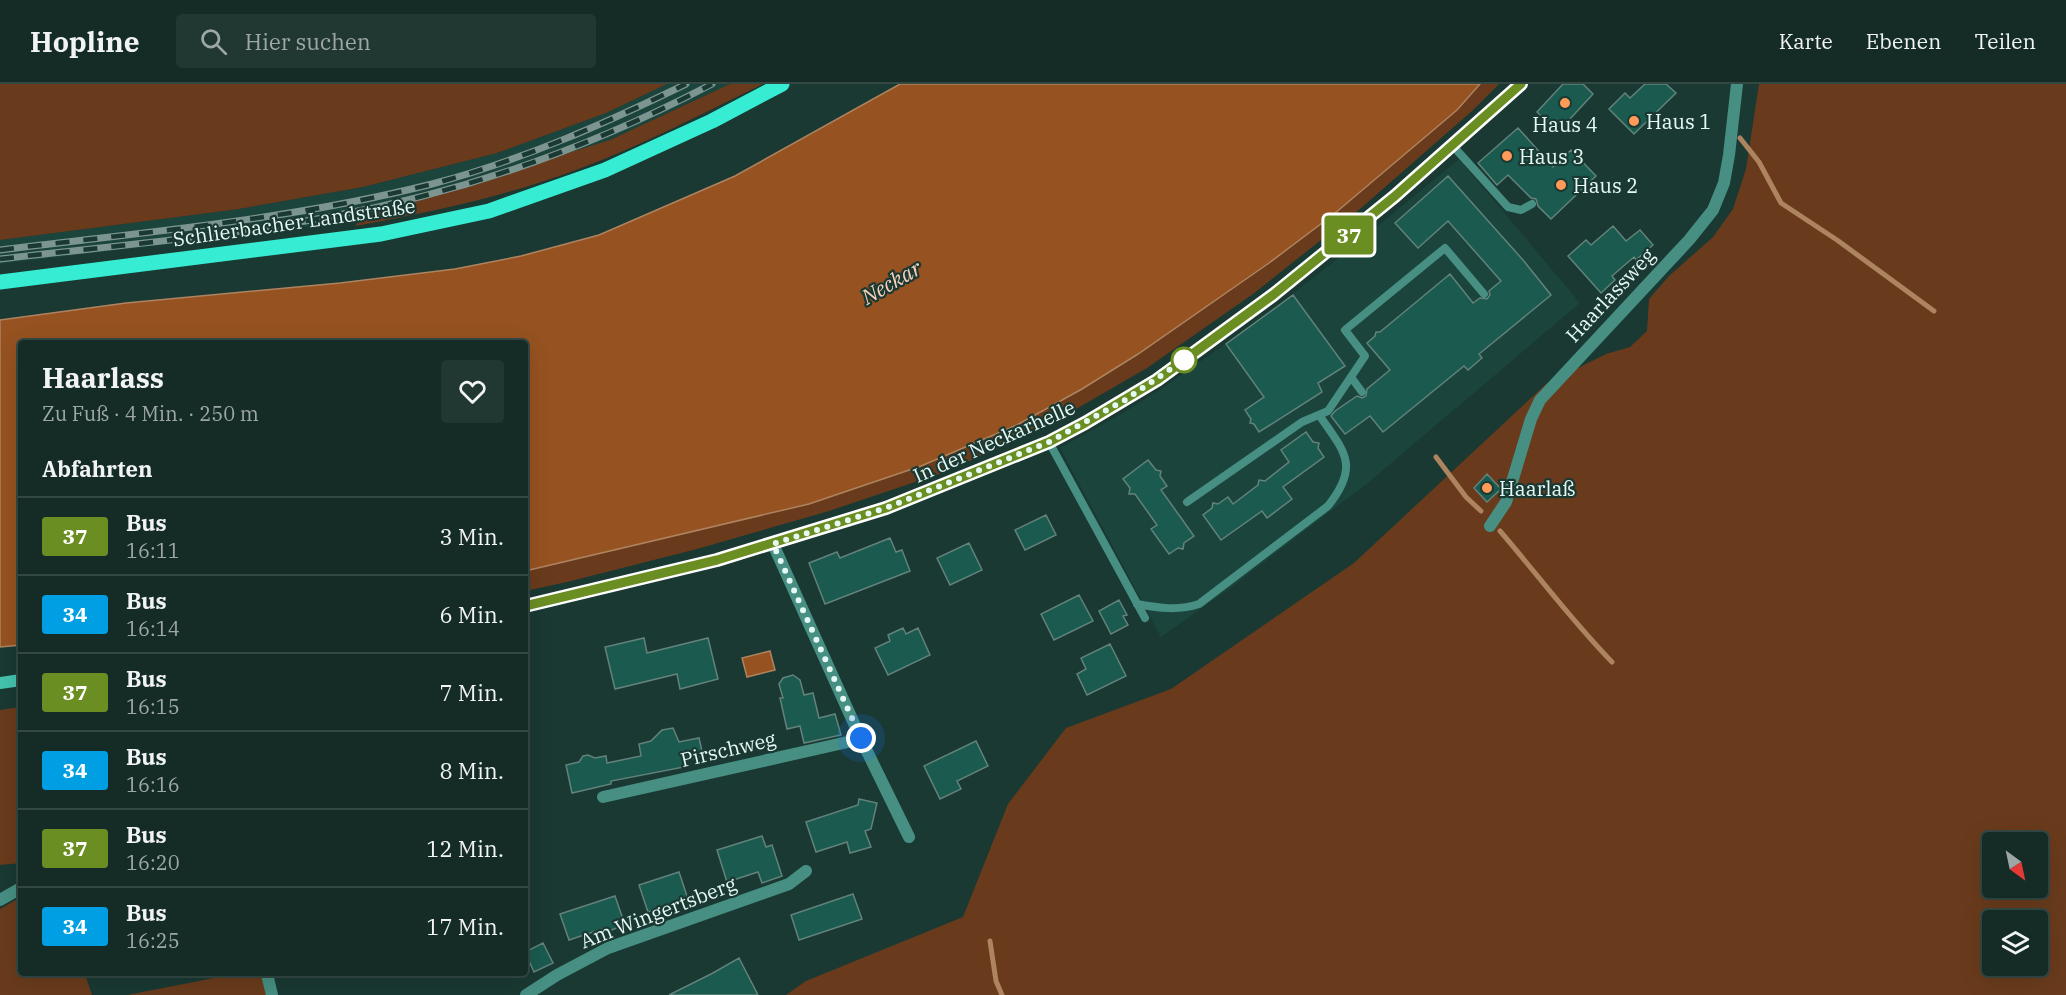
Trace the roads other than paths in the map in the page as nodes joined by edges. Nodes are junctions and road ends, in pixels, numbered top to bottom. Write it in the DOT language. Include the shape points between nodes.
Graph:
graph roads {
  1 [pos="782,84"];
  2 [pos="1521,84"];
  3 [pos="1737,84"];
  4 [pos="1453,146"];
  5 [pos="1532,204"];
  6 [pos="0,282"];
  7 [pos="1485,294"];
  8 [pos="1351,377"];
  9 [pos="1362,392"];
  10 [pos="1319,415"];
  11 [pos="1049,442"];
  12 [pos="1187,502"];
  13 [pos="1490,526"];
  14 [pos="773,544"];
  15 [pos="1137,604"];
  16 [pos="528,605"];
  17 [pos="1144,618"];
  18 [pos="18,680"];
  19 [pos="0,683"];
  20 [pos="861,738"];
  21 [pos="603,797"];
  22 [pos="909,837"];
  23 [pos="806,871"];
  24 [pos="18,890"];
  25 [pos="0,900"];
  26 [pos="267,976"];
  27 [pos="272,995"];
  28 [pos="526,995"];
  1 -- 6 [label="main road, Schlierbacher Landstraße" via="605,170 489,211 381,234"];
  2 -- 4 [label="main road, In der Neckarhelle"];
  3 -- 13 [label="street, Haarlassweg" via="1724,183 1713,210 1540,400 1506,502"];
  4 -- 5 [label="lane" via="1508,207 1521,210"];
  4 -- 11 [label="main road, In der Neckarhelle" via="1247,315 1157,380"];
  7 -- 8 [label="lane" via="1445,248 1345,330 1365,356"];
  8 -- 9 [label="lane"];
  8 -- 10 [label="lane" via="1328,411"];
  10 -- 12 [label="lane" via="1302,422"];
  10 -- 15 [label="lane" via="1346,455 1346,476 1328,506 1199,604 1170,609"];
  11 -- 14 [label="main road, In der Neckarhelle" via="886,508"];
  11 -- 15 [label="lane"];
  14 -- 16 [label="main road, In der Neckarhelle"];
  14 -- 20 [label="street"];
  15 -- 17 [label="lane"];
  18 -- 19 [label="main road"];
  20 -- 21 [label="street, Pirschweg"];
  20 -- 22 [label="street"];
  23 -- 28 [label="street, Am Wingertsberg" via="789,884 608,948"];
  24 -- 25 [label="street"];
  26 -- 27 [label="street"];
}
